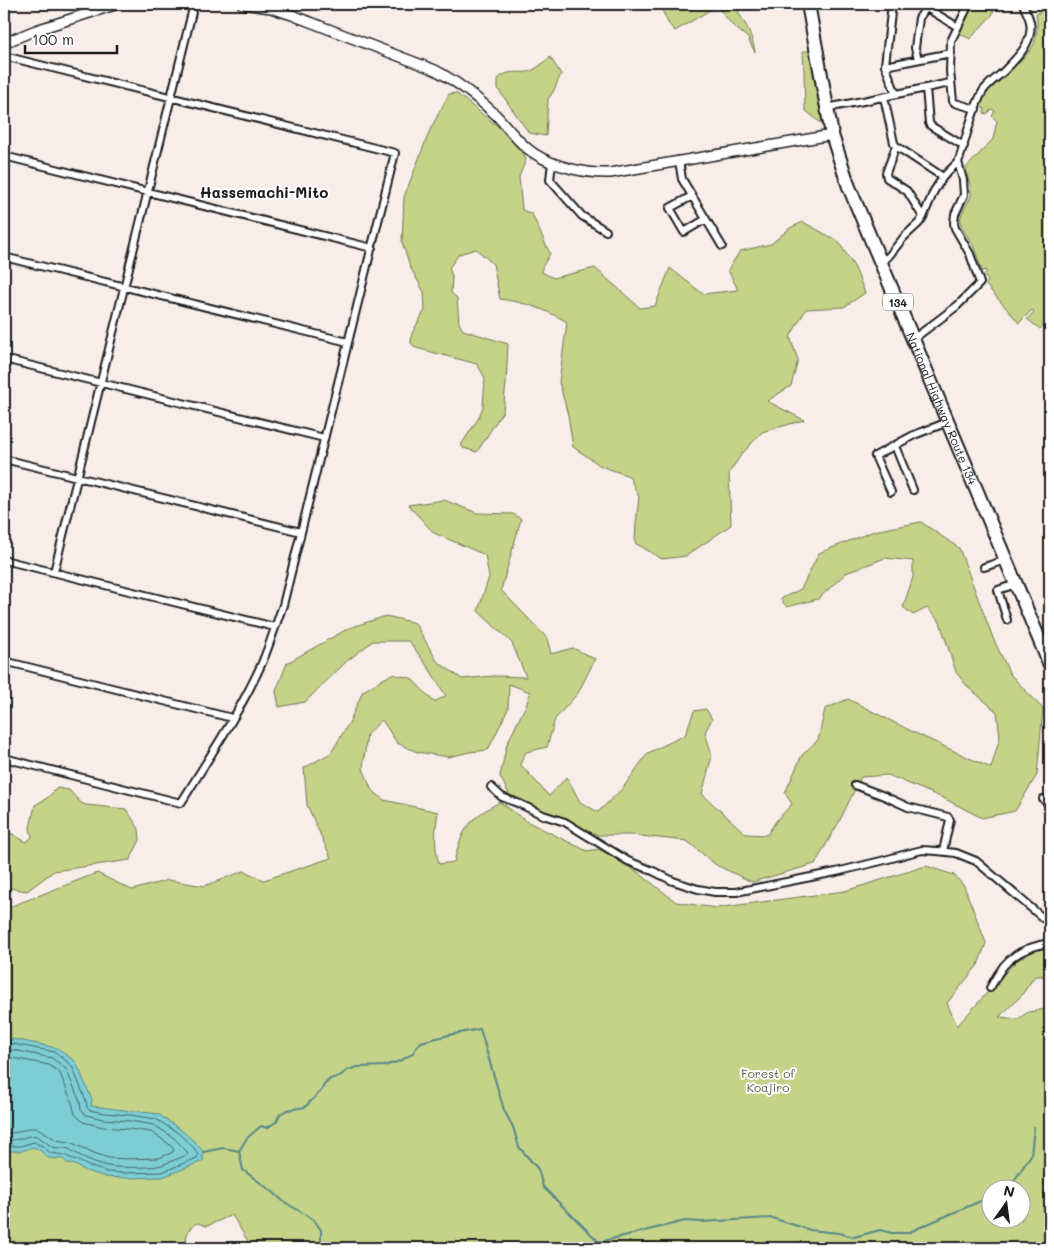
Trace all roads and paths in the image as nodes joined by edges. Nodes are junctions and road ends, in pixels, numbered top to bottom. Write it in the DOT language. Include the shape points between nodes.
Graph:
graph roads {
  1 [pos="118,4"];
  2 [pos="194,4"];
  3 [pos="242,4"];
  4 [pos="808,4"];
  5 [pos="892,4"];
  6 [pos="969,4"];
  7 [pos="1023,4"];
  8 [pos="923,6"];
  9 [pos="958,27"];
  10 [pos="4,43"];
  11 [pos="950,52"];
  12 [pos="4,56"];
  13 [pos="918,59"];
  14 [pos="885,66"];
  15 [pos="950,84"];
  16 [pos="926,88"];
  17 [pos="896,94"];
  18 [pos="171,97"];
  19 [pos="884,97"];
  20 [pos="826,108"];
  21 [pos="976,109"];
  22 [pos="832,134"];
  23 [pos="896,146"];
  24 [pos="964,146"];
  25 [pos="4,156"];
  26 [pos="679,160"];
  27 [pos="552,162"];
  28 [pos="958,162"];
  29 [pos="943,177"];
  30 [pos="148,192"];
  31 [pos="692,196"];
  32 [pos="924,217"];
  33 [pos="706,219"];
  34 [pos="606,231"];
  35 [pos="722,246"];
  36 [pos="372,248"];
  37 [pos="4,257"];
  38 [pos="880,261"];
  39 [pos="124,287"];
  40 [pos="914,338"];
  41 [pos="348,342"];
  42 [pos="4,358"];
  43 [pos="101,382"];
  44 [pos="948,422"];
  45 [pos="324,438"];
  46 [pos="895,446"];
  47 [pos="4,459"];
  48 [pos="78,477"];
  49 [pos="913,490"];
  50 [pos="891,492"];
  51 [pos="301,532"];
  52 [pos="4,560"];
  53 [pos="1006,560"];
  54 [pos="984,567"];
  55 [pos="54,572"];
  56 [pos="1017,584"];
  57 [pos="1007,620"];
  58 [pos="276,627"];
  59 [pos="4,661"];
  60 [pos="1050,665"];
  61 [pos="232,718"];
  62 [pos="4,758"];
  63 [pos="855,785"];
  64 [pos="491,787"];
  65 [pos="943,852"];
  66 [pos="1050,924"];
  67 [pos="1050,943"];
  68 [pos="990,988"];
  1 -- 10 [label="street"];
  2 -- 18 [label="street"];
  3 -- 27 [label="street" via="292,15 435,70 475,96 524,146"];
  4 -- 20 [label="highway, National Highway Route 134 / 134"];
  5 -- 14 [label="street"];
  6 -- 9 [label="street"];
  7 -- 21 [label="street" via="1030,22 1029,40 1022,52 989,84"];
  8 -- 9 [label="street"];
  8 -- 13 [label="street" via="915,48"];
  9 -- 11 [label="street"];
  11 -- 13 [label="street"];
  11 -- 15 [label="street"];
  12 -- 18 [label="street"];
  13 -- 14 [label="street"];
  14 -- 17 [label="street"];
  15 -- 16 [label="street"];
  15 -- 21 [label="street" via="955,103"];
  16 -- 17 [label="street"];
  16 -- 24 [label="street" via="929,123"];
  17 -- 19 [label="street"];
  18 -- 30 [label="street"];
  18 -- 36 [label="street" via="395,152"];
  19 -- 20 [label="street"];
  19 -- 23 [label="street"];
  20 -- 22 [label="highway, National Highway Route 134 / 134"];
  21 -- 24 [label="street"];
  22 -- 26 [label="street"];
  22 -- 38 [label="highway, National Highway Route 134 / 134" via="849,187"];
  23 -- 29 [label="street"];
  23 -- 32 [label="street" via="887,178 907,191"];
  24 -- 28 [label="street"];
  25 -- 30 [label="street"];
  26 -- 27 [label="street" via="610,173 596,173"];
  26 -- 31 [label="street" via="682,179"];
  27 -- 34 [label="street" via="550,180 582,216"];
  28 -- 29 [label="street"];
  28 -- 40 [label="street" via="964,195 954,223 980,283 957,306"];
  29 -- 32 [label="street"];
  30 -- 36 [label="street"];
  30 -- 39 [label="street"];
  31 -- 33 [label="street"];
  31 -- 33 [label="street" via="670,208 684,232"];
  32 -- 38 [label="street" via="888,257"];
  33 -- 35 [label="street"];
  36 -- 41 [label="street"];
  37 -- 39 [label="street"];
  38 -- 40 [label="highway, National Highway Route 134 / 134"];
  39 -- 41 [label="street"];
  39 -- 43 [label="street"];
  40 -- 44 [label="highway, National Highway Route 134 / 134"];
  41 -- 45 [label="street"];
  42 -- 43 [label="street"];
  43 -- 45 [label="street"];
  43 -- 48 [label="street"];
  44 -- 46 [label="street"];
  44 -- 53 [label="highway, National Highway Route 134 / 134"];
  45 -- 51 [label="street"];
  46 -- 49 [label="street"];
  46 -- 50 [label="street" via="875,456"];
  47 -- 48 [label="street"];
  48 -- 51 [label="street"];
  48 -- 55 [label="street"];
  51 -- 58 [label="street"];
  52 -- 55 [label="street"];
  53 -- 54 [label="street"];
  53 -- 56 [label="highway, National Highway Route 134 / 134"];
  55 -- 58 [label="street"];
  56 -- 57 [label="street" via="998,590"];
  56 -- 60 [label="highway, National Highway Route 134 / 134"];
  58 -- 61 [label="street" via="262,663"];
  59 -- 61 [label="street"];
  61 -- 62 [label="street" via="181,803"];
  63 -- 65 [label="street" via="908,807 948,816 950,820"];
  64 -- 65 [label="street" via="502,797 565,822 628,861 673,881 715,892 736,892 836,872 922,850"];
  65 -- 66 [label="street" via="976,861"];
  67 -- 68 [label="street" via="1018,953 998,973"];
}
